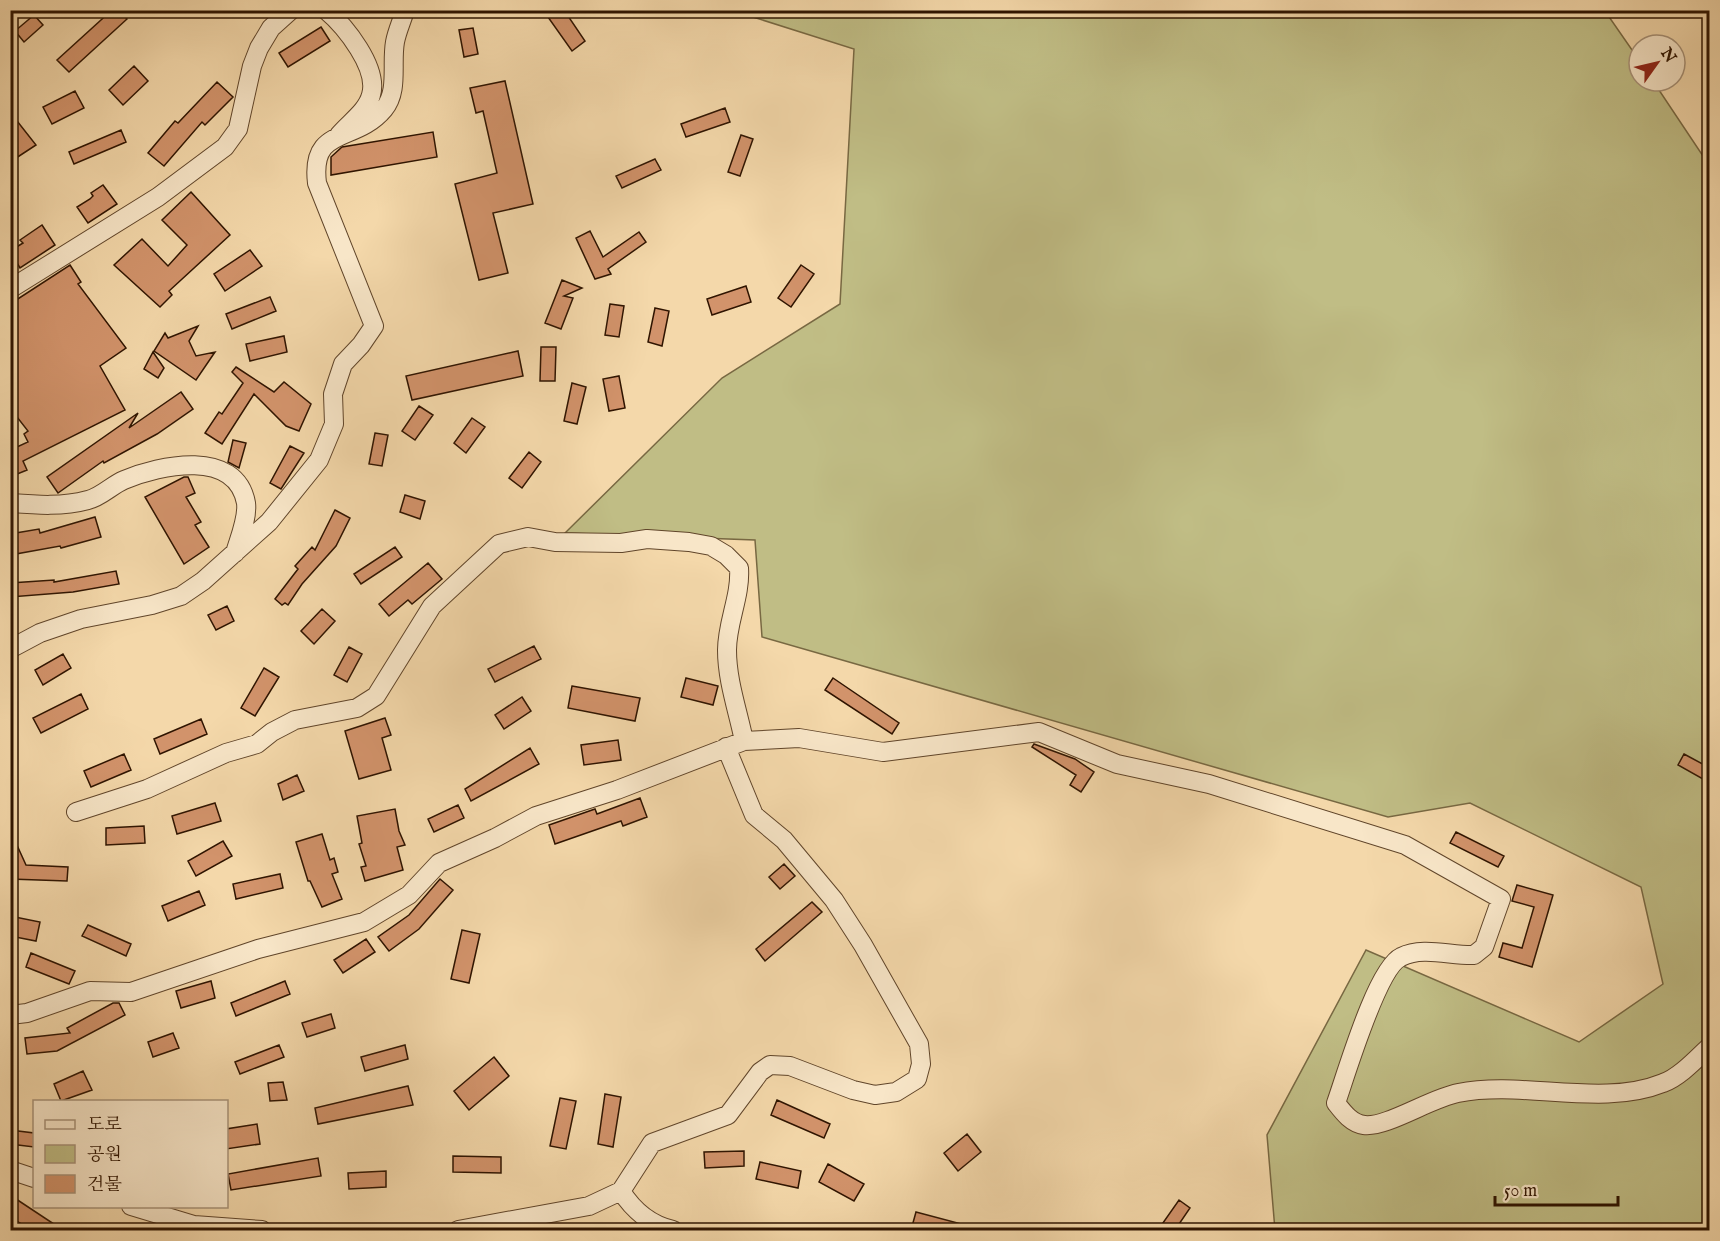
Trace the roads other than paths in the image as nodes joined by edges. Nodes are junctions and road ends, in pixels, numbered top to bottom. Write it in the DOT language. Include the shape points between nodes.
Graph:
graph roads {
  1 [pos="291,10"];
  2 [pos="326,10"];
  3 [pos="405,10"];
  4 [pos="338,136"];
  5 [pos="10,289"];
  6 [pos="10,503"];
  7 [pos="235,553"];
  8 [pos="10,650"];
  9 [pos="744,741"];
  10 [pos="726,747"];
  11 [pos="76,812"];
  12 [pos="10,1015"];
  13 [pos="1710,1046"];
  14 [pos="10,1170"];
  15 [pos="33,1178"];
  16 [pos="621,1191"];
  17 [pos="138,1208"];
  18 [pos="262,1230"];
  19 [pos="458,1230"];
  20 [pos="673,1230"];
  1 -- 5 [label="street" via="271,28 259,48 238,129 225,147 158,197"];
  2 -- 4 [label="street" via="359,47 372,94 362,112"];
  3 -- 4 [label="street" via="395,42 393,91 387,106 372,123"];
  4 -- 7 [label="street" via="324,145 315,162 317,183 374,326 343,364 333,394 333,424 318,460 269,522"];
  6 -- 7 [label="street" via="56,506 91,500 123,480 158,469 194,464 221,470 240,487 246,504"];
  7 -- 8 [label="street" via="182,596 81,619 40,633"];
  9 -- 10 [label="street"];
  9 -- 11 [label="street" via="726,649 740,587 739,568 726,555 711,546 689,542 555,542 528,537 499,544 432,606 376,696 357,708 295,720 257,744 226,753 147,789"];
  9 -- 13 [label="street" via="799,738 883,752 1039,732 1117,764 1209,784 1405,844 1501,899 1484,947 1474,956 1416,952 1399,957 1383,979 1336,1103 1346,1116 1363,1125 1378,1124 1458,1093 1499,1089 1624,1092 1664,1083"];
  10 -- 12 [label="street" via="536,816 439,863 409,895 364,922 258,949 131,992 90,992"];
  10 -- 16 [label="street" via="754,814 784,840 834,900 863,945 919,1044 921,1064 917,1079 896,1092 875,1095 790,1066 770,1065 760,1072 728,1115 652,1143"];
  14 -- 15 [label="street"];
  16 -- 19 [label="street" via="589,1206"];
  16 -- 20 [label="street" via="633,1209"];
  17 -- 18 [label="street" via="194,1225"];
}
